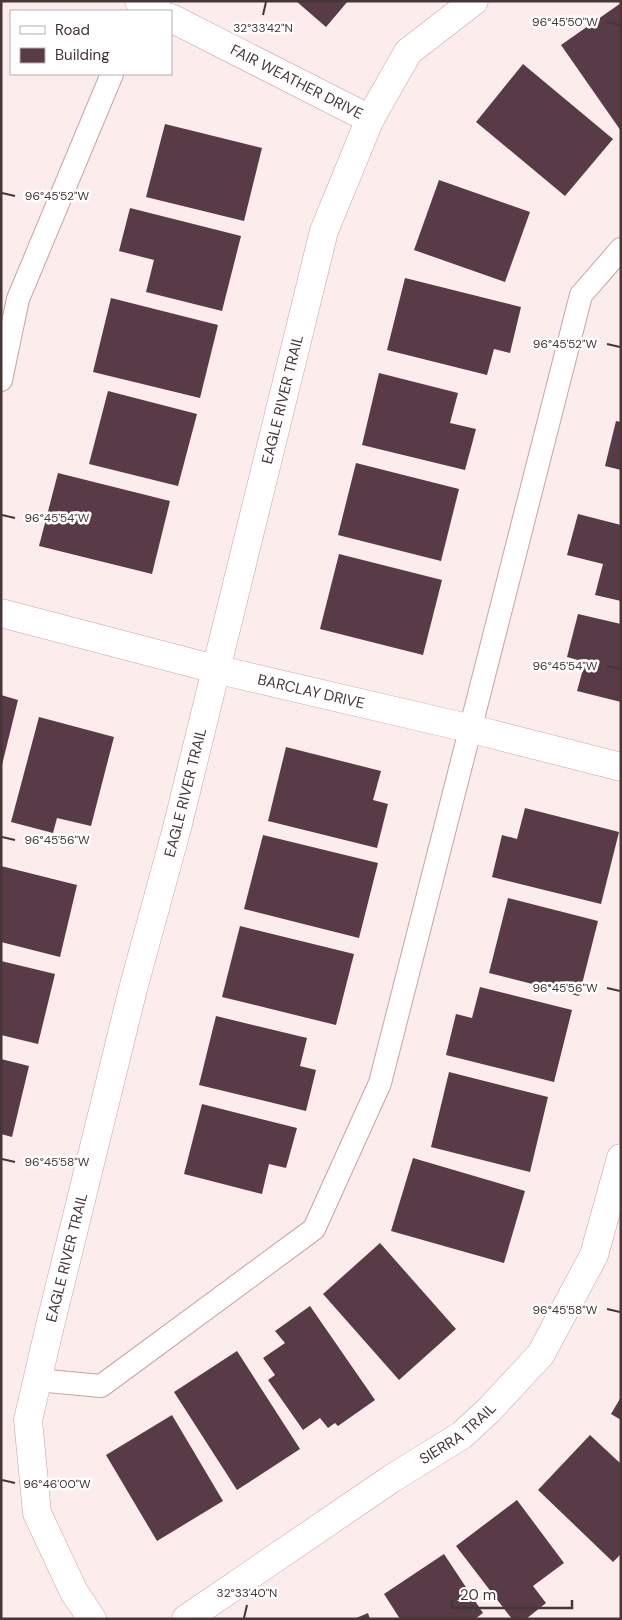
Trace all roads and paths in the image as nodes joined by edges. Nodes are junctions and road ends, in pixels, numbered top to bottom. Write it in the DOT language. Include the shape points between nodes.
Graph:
graph roads {
  1 [pos="474,1"];
  2 [pos="172,19"];
  3 [pos="112,75"];
  4 [pos="370,119"];
  5 [pos="621,249"];
  6 [pos="10,294"];
  7 [pos="1,380"];
  8 [pos="1,613"];
  9 [pos="216,669"];
  10 [pos="472,729"];
  11 [pos="621,767"];
  12 [pos="621,1158"];
  13 [pos="38,1380"];
  14 [pos="92,1619"];
  15 [pos="186,1619"];
  1 -- 4 [label="street, EAGLE RIVER TRAIL" via="408,52"];
  2 -- 4 [label="street, FAIR WEATHER DRIVE"];
  3 -- 6 [label="lane"];
  4 -- 9 [label="street, EAGLE RIVER TRAIL" via="324,231"];
  5 -- 10 [label="lane" via="582,296"];
  6 -- 7 [label="lane"];
  8 -- 9 [label="street, BARCLAY DRIVE"];
  9 -- 10 [label="street, BARCLAY DRIVE"];
  9 -- 13 [label="street, EAGLE RIVER TRAIL" via="133,989"];
  10 -- 11 [label="street, BARCLAY DRIVE"];
  10 -- 13 [label="lane" via="380,1084 314,1229 101,1386"];
  12 -- 15 [label="street, SIERRA TRAIL" via="594,1256 541,1354 496,1403 462,1434"];
  13 -- 14 [label="street, EAGLE RIVER TRAIL" via="28,1420 37,1513 74,1592"];
}
